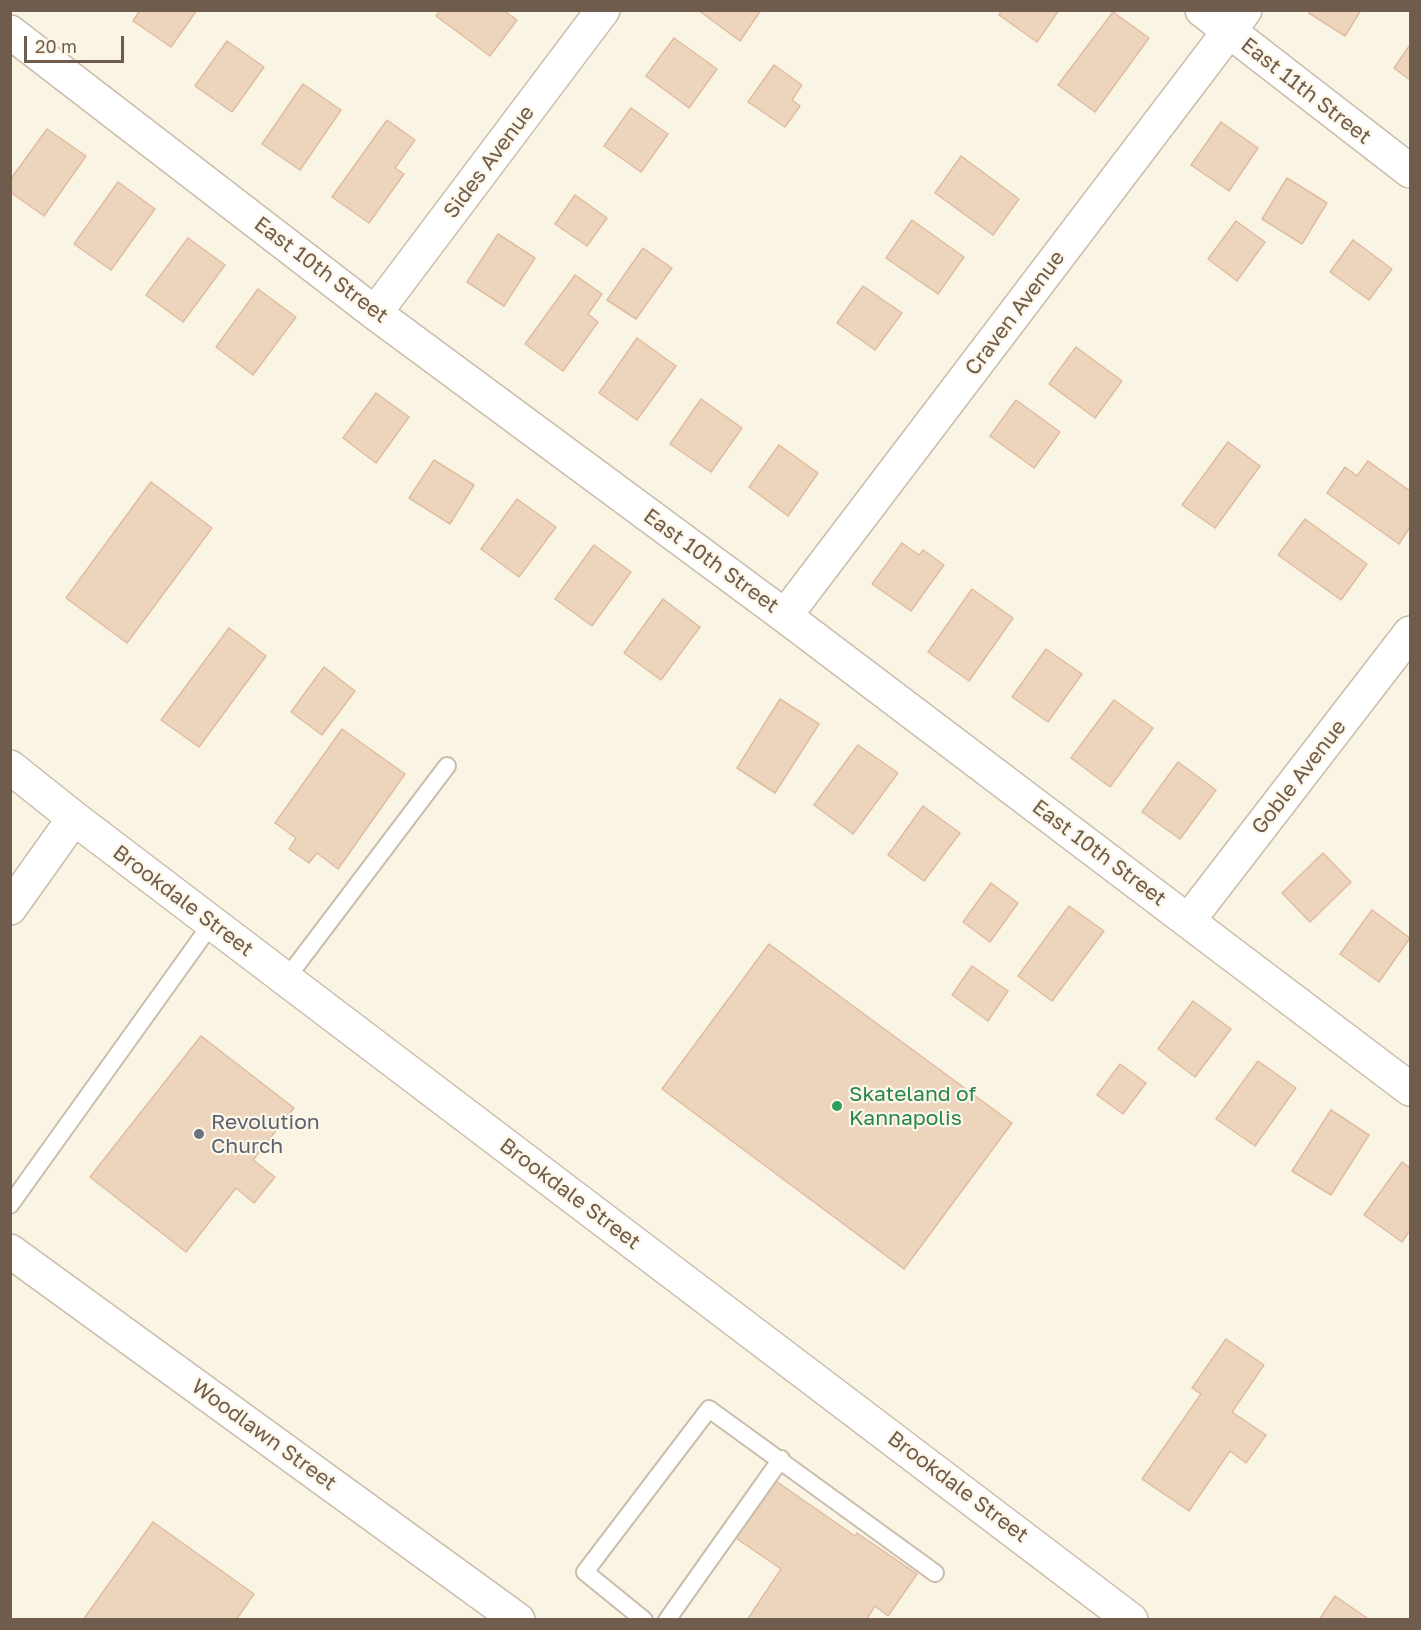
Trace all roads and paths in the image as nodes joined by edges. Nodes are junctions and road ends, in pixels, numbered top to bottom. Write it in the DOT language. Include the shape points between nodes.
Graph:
graph roads {
  1 [pos="603,10"];
  2 [pos="1202,10"];
  3 [pos="1237,21"];
  4 [pos="10,32"];
  5 [pos="1410,171"];
  6 [pos="375,313"];
  7 [pos="785,616"];
  8 [pos="1410,633"];
  9 [pos="447,766"];
  10 [pos="10,767"];
  11 [pos="74,818"];
  12 [pos="10,908"];
  13 [pos="1188,921"];
  14 [pos="212,923"];
  15 [pos="286,979"];
  16 [pos="1410,1089"];
  17 [pos="10,1204"];
  18 [pos="10,1251"];
  19 [pos="781,1460"];
  20 [pos="935,1573"];
  21 [pos="518,1620"];
  22 [pos="644,1620"];
  23 [pos="667,1620"];
  24 [pos="1131,1620"];
  1 -- 6 [label="street, Sides Avenue"];
  2 -- 3 [label="street, East 11th Street"];
  3 -- 5 [label="street, East 11th Street"];
  3 -- 7 [label="street, Craven Avenue"];
  4 -- 6 [label="street, East 10th Street"];
  6 -- 7 [label="street, East 10th Street"];
  7 -- 13 [label="street, East 10th Street"];
  8 -- 13 [label="street, Goble Avenue"];
  9 -- 15 [label="lane"];
  10 -- 11 [label="street, Brookdale Street"];
  11 -- 12 [label="street"];
  11 -- 14 [label="street, Brookdale Street"];
  13 -- 16 [label="street, East 10th Street"];
  14 -- 15 [label="street, Brookdale Street"];
  14 -- 17 [label="lane"];
  15 -- 24 [label="street, Brookdale Street"];
  18 -- 21 [label="street, Woodlawn Street"];
  19 -- 20 [label="lane"];
  19 -- 22 [label="lane" via="710,1409 585,1572"];
  19 -- 23 [label="lane"];
}
